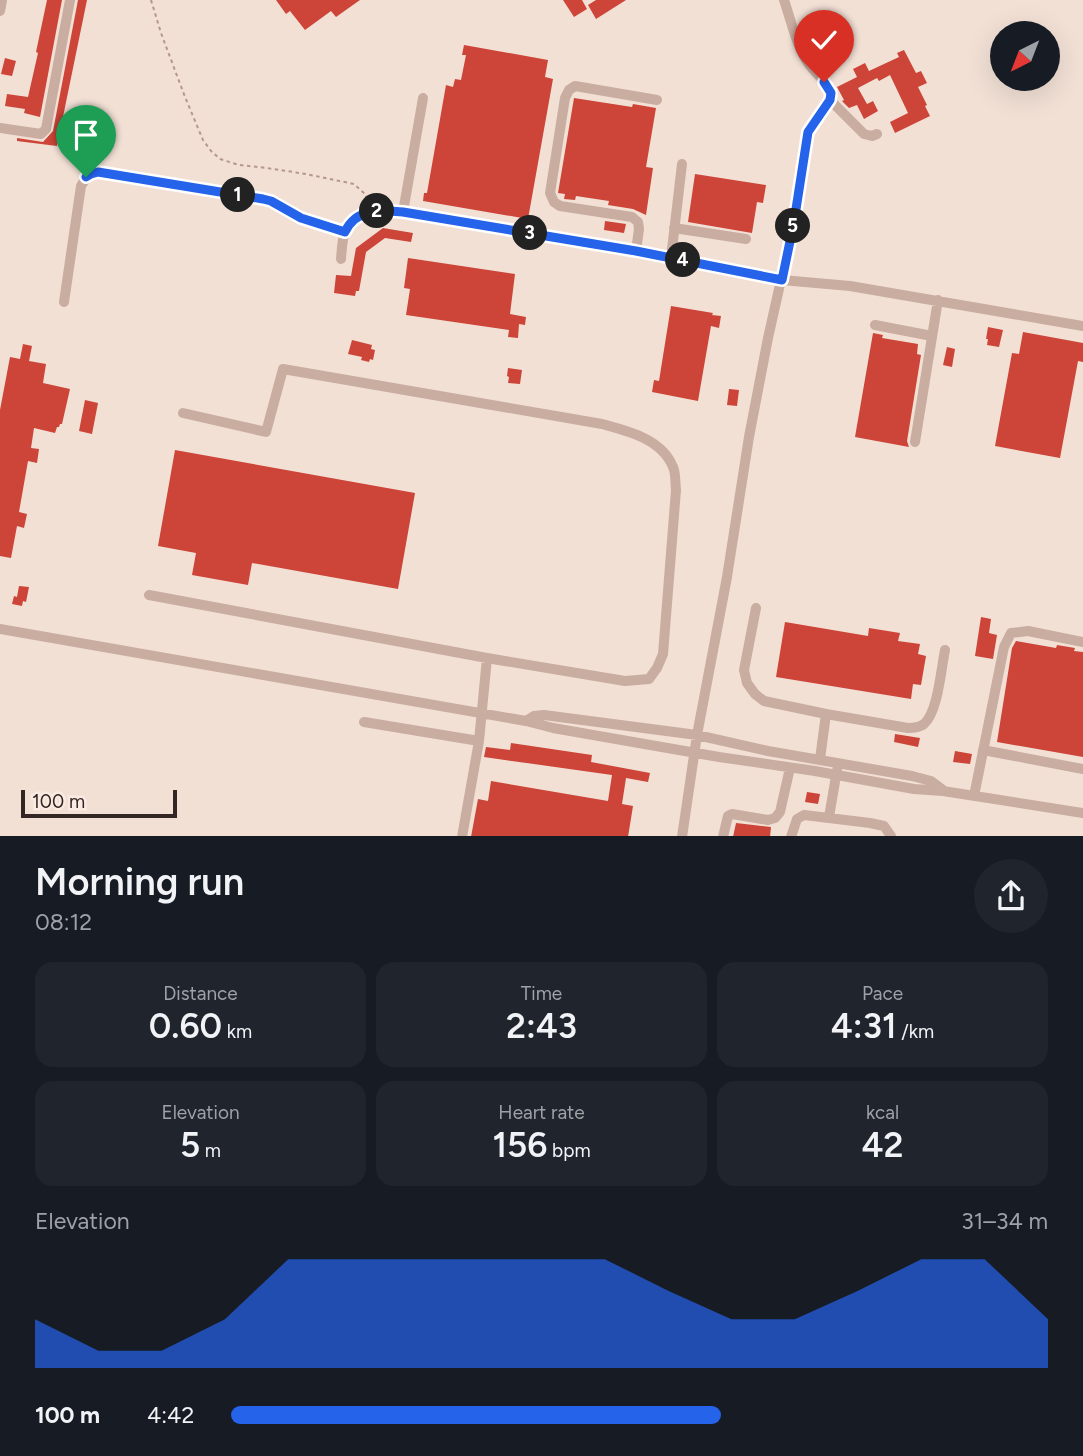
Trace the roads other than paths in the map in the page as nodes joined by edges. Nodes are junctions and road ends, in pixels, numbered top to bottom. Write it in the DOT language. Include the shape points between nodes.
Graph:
graph roads {
  1 [pos="2,0"];
  2 [pos="70,0"];
  3 [pos="784,0"];
  4 [pos="0,11"];
  5 [pos="424,98"];
  6 [pos="657,100"];
  7 [pos="830,100"];
  8 [pos="0,128"];
  9 [pos="877,134"];
  10 [pos="682,164"];
  11 [pos="403,212"];
  12 [pos="674,228"];
  13 [pos="345,232"];
  14 [pos="746,239"];
  15 [pos="636,251"];
  16 [pos="671,258"];
  17 [pos="341,259"];
  18 [pos="782,280"];
  19 [pos="937,300"];
  20 [pos="64,302"];
  21 [pos="875,325"];
  22 [pos="1083,326"];
  23 [pos="932,336"];
  24 [pos="183,413"];
  25 [pos="915,442"];
  26 [pos="149,595"];
  27 [pos="756,608"];
  28 [pos="0,629"];
  29 [pos="1083,642"];
  30 [pos="945,650"];
  31 [pos="487,658"];
  32 [pos="482,713"];
  33 [pos="826,715"];
  34 [pos="526,721"];
  35 [pos="364,722"];
  36 [pos="697,735"];
  37 [pos="478,741"];
  38 [pos="984,750"];
  39 [pos="695,752"];
  40 [pos="820,759"];
  41 [pos="838,763"];
  42 [pos="790,768"];
  43 [pos="1083,769"];
  44 [pos="837,776"];
  45 [pos="943,791"];
  46 [pos="974,796"];
  47 [pos="1083,813"];
  48 [pos="828,817"];
  49 [pos="462,836"];
  50 [pos="682,836"];
  51 [pos="723,836"];
  52 [pos="790,836"];
  53 [pos="891,836"];
  1 -- 4 [label="street"];
  2 -- 8 [label="street" via="46,130 41,134"];
  3 -- 7 [label="street" via="803,55 829,88"];
  5 -- 11 [label="street"];
  6 -- 15 [label="street" via="575,86 569,90 550,193 560,206 632,217 639,229"];
  7 -- 9 [label="street" via="864,134"];
  7 -- 18 [label="street" via="808,132"];
  10 -- 12 [label="street"];
  11 -- 13 [label="street" via="367,213 349,223"];
  11 -- 15 [label="street"];
  12 -- 14 [label="street"];
  12 -- 16 [label="street"];
  13 -- 17 [label="street"];
  13 -- 20 [label="street" via="263,199 98,172 86,177 81,186"];
  15 -- 16 [label="street"];
  16 -- 18 [label="street"];
  18 -- 19 [label="street"];
  18 -- 36 [label="street"];
  19 -- 22 [label="street"];
  19 -- 23 [label="street"];
  21 -- 23 [label="street"];
  23 -- 25 [label="street"];
  24 -- 31 [label="street" via="266,432 283,369 602,424 662,449 673,467 676,490 663,654 649,679 625,681"];
  26 -- 31 [label="street"];
  27 -- 33 [label="street" via="744,670 747,683 764,701"];
  28 -- 32 [label="street"];
  29 -- 38 [label="street" via="1028,631 1011,633 1004,647"];
  30 -- 33 [label="street" via="933,710 924,724 908,729"];
  31 -- 32 [label="street"];
  32 -- 34 [label="street"];
  32 -- 37 [label="street"];
  33 -- 40 [label="street"];
  34 -- 36 [label="street" via="544,715"];
  34 -- 39 [label="street"];
  35 -- 37 [label="street"];
  36 -- 39 [label="street"];
  36 -- 40 [label="street"];
  37 -- 49 [label="street"];
  38 -- 43 [label="street"];
  38 -- 46 [label="street"];
  39 -- 42 [label="street"];
  39 -- 50 [label="street"];
  40 -- 41 [label="street"];
  41 -- 44 [label="street"];
  41 -- 45 [label="street" via="931,781"];
  42 -- 44 [label="street"];
  42 -- 51 [label="street" via="775,818 732,814"];
  44 -- 45 [label="street"];
  44 -- 48 [label="street"];
  45 -- 46 [label="street"];
  46 -- 47 [label="street"];
  48 -- 52 [label="street" via="804,815 797,819"];
  48 -- 53 [label="street" via="884,827"];
}
